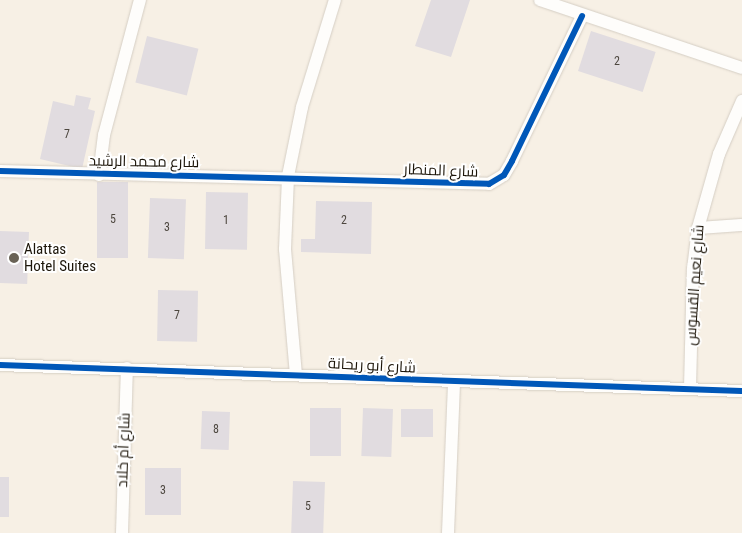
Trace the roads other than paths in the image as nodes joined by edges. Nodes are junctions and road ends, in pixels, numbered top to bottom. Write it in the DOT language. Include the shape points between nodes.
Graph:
graph roads {
  1 [pos="140,0"];
  2 [pos="335,0"];
  3 [pos="540,0"];
  4 [pos="582,16"];
  5 [pos="742,68"];
  6 [pos="742,101"];
  7 [pos="0,171"];
  8 [pos="99,174"];
  9 [pos="288,176"];
  10 [pos="742,225"];
  11 [pos="698,228"];
  12 [pos="0,365"];
  13 [pos="128,368"];
  14 [pos="296,375"];
  15 [pos="454,382"];
  16 [pos="690,388"];
  17 [pos="742,391"];
  18 [pos="122,533"];
  19 [pos="448,533"];
  1 -- 8 [label="street, شارع محمد الرشيد" via="104,135"];
  2 -- 9 [label="street" via="302,106"];
  3 -- 4 [label="street"];
  4 -- 5 [label="street"];
  4 -- 9 [label="street, شارع المنطار" via="521,144 504,174 496,181 473,186"];
  6 -- 11 [label="street, شارع نعيم القسوس" via="720,154"];
  7 -- 8 [label="street, شارع محمد الرشيد"];
  8 -- 9 [label="street, شارع محمد الرشيد"];
  9 -- 14 [label="street" via="285,249"];
  10 -- 11 [label="street"];
  11 -- 16 [label="street, شارع نعيم القسوس" via="693,269"];
  12 -- 13 [label="street, شارع أبو ريحانة"];
  13 -- 14 [label="street, شارع أبو ريحانة"];
  13 -- 18 [label="street, شارع أم خلاد"];
  14 -- 15 [label="street, شارع أبو ريحانة"];
  15 -- 16 [label="street, شارع أبو ريحانة"];
  15 -- 19 [label="street"];
  16 -- 17 [label="street, شارع أبو ريحانة"];
}
